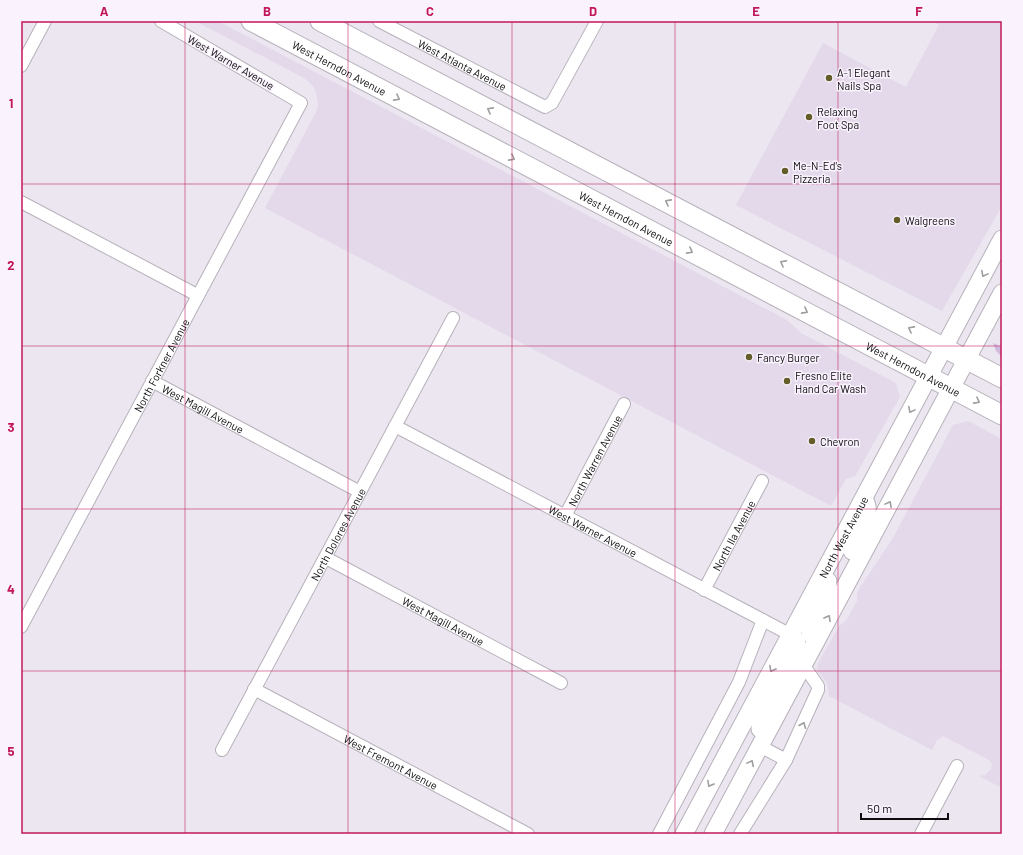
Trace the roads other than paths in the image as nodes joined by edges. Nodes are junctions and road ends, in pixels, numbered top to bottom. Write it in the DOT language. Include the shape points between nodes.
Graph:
graph roads {
  1 [pos="45,21"];
  2 [pos="161,21"];
  3 [pos="251,21"];
  4 [pos="320,21"];
  5 [pos="379,21"];
  6 [pos="597,21"];
  7 [pos="21,66"];
  8 [pos="301,103"];
  9 [pos="21,202"];
  10 [pos="1002,239"];
  11 [pos="1002,293"];
  12 [pos="197,295"];
  13 [pos="454,318"];
  14 [pos="945,348"];
  15 [pos="967,359"];
  16 [pos="929,376"];
  17 [pos="1002,378"];
  18 [pos="152,381"];
  19 [pos="952,388"];
  20 [pos="624,404"];
  21 [pos="1002,415"];
  22 [pos="395,426"];
  23 [pos="762,481"];
  24 [pos="360,492"];
  25 [pos="863,499"];
  26 [pos="565,516"];
  27 [pos="326,558"];
  28 [pos="831,559"];
  29 [pos="704,590"];
  30 [pos="838,599"];
  31 [pos="763,620"];
  32 [pos="21,627"];
  33 [pos="790,635"];
  34 [pos="816,641"];
  35 [pos="804,666"];
  36 [pos="561,683"];
  37 [pos="254,689"];
  38 [pos="760,746"];
  39 [pos="222,750"];
  40 [pos="786,760"];
  41 [pos="958,766"];
  42 [pos="528,834"];
  43 [pos="659,834"];
  44 [pos="684,834"];
  45 [pos="713,834"];
  46 [pos="740,834"];
  47 [pos="921,834"];
  1 -- 7 [label="street"];
  2 -- 8 [label="street, West Warner Avenue"];
  3 -- 16 [label="main road, West Herndon Avenue, one-way"];
  14 -- 4 [label="main road, one-way"];
  5 -- 6 [label="street, West Atlanta Avenue" via="545,107 552,102"];
  8 -- 12 [label="street, North Forkner Avenue"];
  9 -- 12 [label="street"];
  10 -- 14 [label="main road, North West Avenue, one-way"];
  11 -- 15 [label="main road"];
  12 -- 18 [label="street, North Forkner Avenue"];
  13 -- 22 [label="street, North Dolores Avenue"];
  14 -- 15 [label="main road"];
  14 -- 16 [label="main road, North West Avenue"];
  15 -- 17 [label="main road"];
  15 -- 19 [label="main road"];
  16 -- 19 [label="main road, West Herndon Avenue"];
  16 -- 25 [label="main road, North West Avenue, one-way"];
  18 -- 24 [label="street, West Magill Avenue"];
  18 -- 32 [label="street, North Forkner Avenue"];
  19 -- 21 [label="main road, West Herndon Avenue, one-way"];
  30 -- 19 [label="main road, one-way"];
  20 -- 26 [label="street, North Warren Avenue"];
  22 -- 24 [label="street, North Dolores Avenue"];
  22 -- 26 [label="street, West Warner Avenue"];
  23 -- 29 [label="street, North Ila Avenue"];
  24 -- 27 [label="street, North Dolores Avenue"];
  25 -- 28 [label="main road, North West Avenue"];
  25 -- 30 [label="main road" via="867,505 867,514 860,535 840,573"];
  26 -- 29 [label="street, West Warner Avenue"];
  27 -- 36 [label="street, West Magill Avenue"];
  27 -- 37 [label="street, North Dolores Avenue"];
  28 -- 33 [label="main road, North West Avenue"];
  28 -- 34 [label="main road" via="826,593 810,628 810,633"];
  29 -- 31 [label="street, West Warner Avenue"];
  34 -- 30 [label="main road, one-way"];
  31 -- 33 [label="street, West Warner Avenue"];
  31 -- 43 [label="street" via="739,682"];
  33 -- 38 [label="main road" via="796,639 797,651 760,722"];
  33 -- 44 [label="main road, North West Avenue, one-way"];
  34 -- 35 [label="main road"];
  35 -- 38 [label="main road"];
  40 -- 35 [label="street, one-way" via="818,690 818,686"];
  37 -- 39 [label="street, North Dolores Avenue"];
  37 -- 42 [label="street, West Fremont Avenue"];
  38 -- 40 [label="street"];
  45 -- 38 [label="main road, one-way"];
  40 -- 46 [label="street"];
  41 -- 47 [label="street"];
}
